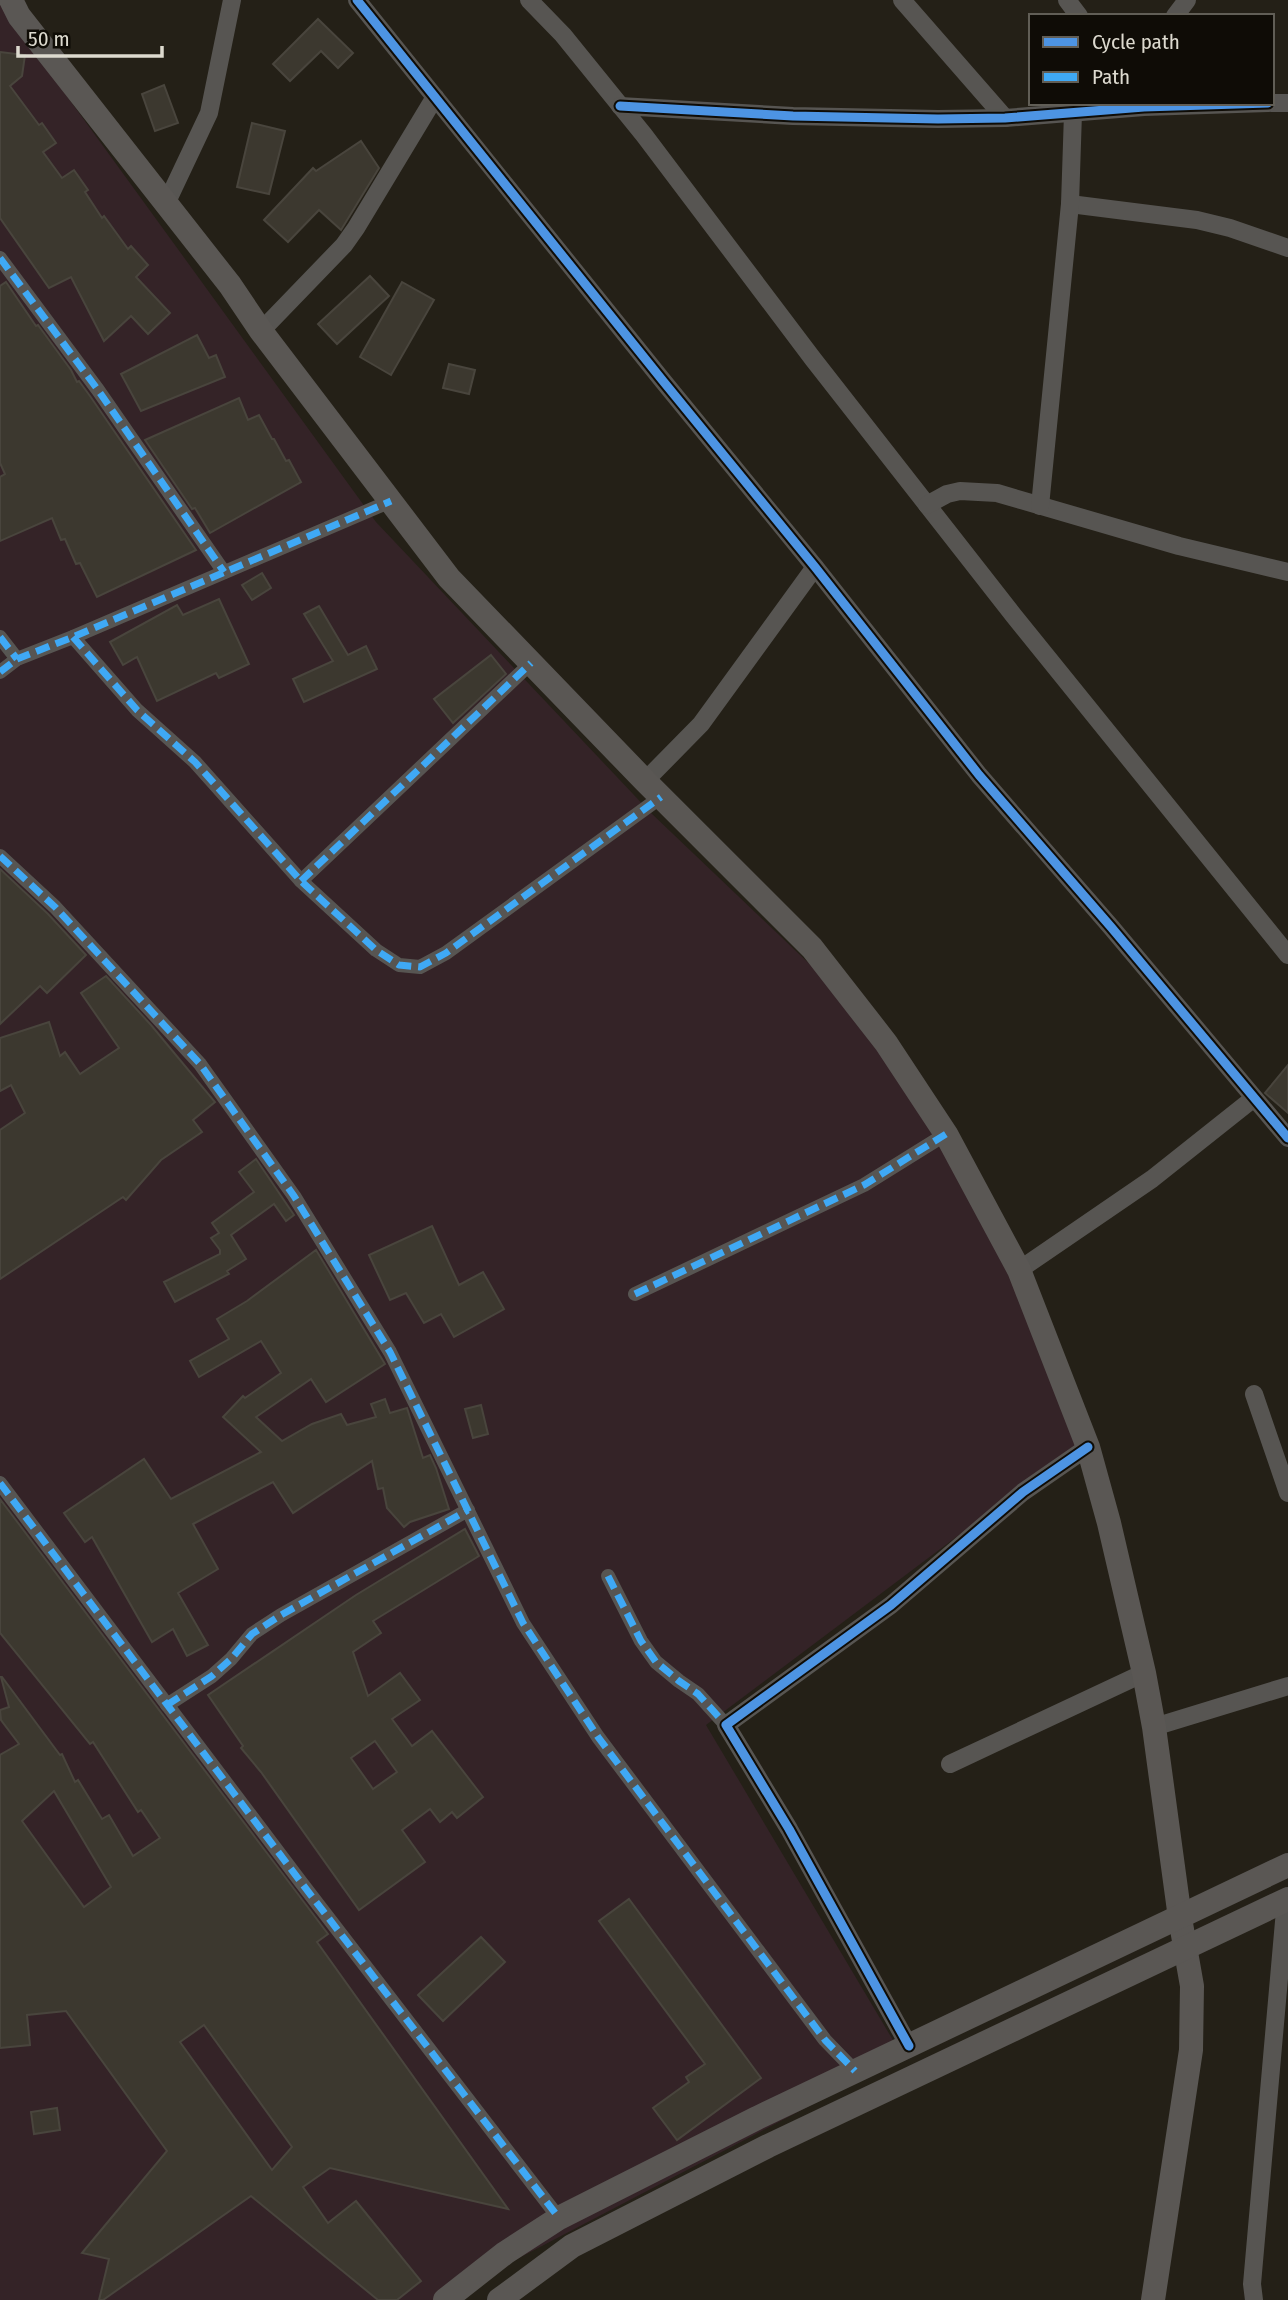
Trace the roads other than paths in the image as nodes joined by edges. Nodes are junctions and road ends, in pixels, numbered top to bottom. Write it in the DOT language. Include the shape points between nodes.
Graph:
graph roads {
  1 [pos="11,0"];
  2 [pos="232,0"];
  3 [pos="357,0"];
  4 [pos="902,0"];
  5 [pos="531,1"];
  6 [pos="435,97"];
  7 [pos="1189,105"];
  8 [pos="620,106"];
  9 [pos="1108,107"];
  10 [pos="1073,113"];
  11 [pos="1005,118"];
  12 [pos="166,204"];
  13 [pos="1070,204"];
  14 [pos="1288,248"];
  15 [pos="0,258"];
  16 [pos="261,331"];
  17 [pos="391,501"];
  18 [pos="927,505"];
  19 [pos="1040,506"];
  20 [pos="816,567"];
  21 [pos="224,572"];
  22 [pos="1288,572"];
  23 [pos="0,637"];
  24 [pos="73,637"];
  25 [pos="17,659"];
  26 [pos="531,663"];
  27 [pos="0,673"];
  28 [pos="653,789"];
  29 [pos="0,856"];
  30 [pos="301,881"];
  31 [pos="1288,956"];
  32 [pos="1254,1098"];
  33 [pos="946,1134"];
  34 [pos="1288,1138"];
  35 [pos="1019,1270"];
  36 [pos="635,1294"];
  37 [pos="1254,1394"];
  38 [pos="1087,1447"];
  39 [pos="0,1483"];
  40 [pos="1288,1493"];
  41 [pos="468,1510"];
  42 [pos="608,1576"];
  43 [pos="1144,1673"];
  44 [pos="1288,1686"];
  45 [pos="167,1705"];
  46 [pos="726,1725"];
  47 [pos="1154,1727"];
  48 [pos="950,1764"];
  49 [pos="1288,1865"];
  50 [pos="1287,1899"];
  51 [pos="1180,1918"];
  52 [pos="1185,1948"];
  53 [pos="909,2046"];
  54 [pos="855,2071"];
  55 [pos="559,2218"];
  56 [pos="444,2300"];
  57 [pos="499,2300"];
  58 [pos="1153,2300"];
  59 [pos="1254,2300"];
  1 -- 12 [label="main road"];
  2 -- 12 [label="street" via="209,113"];
  3 -- 6 [label="street"];
  4 -- 11 [label="street"];
  5 -- 8 [label="street"];
  6 -- 16 [label="street" via="344,245"];
  6 -- 20 [label="street"];
  7 -- 9 [label="street"];
  8 -- 11 [label="street" via="793,116"];
  8 -- 18 [label="street"];
  9 -- 10 [label="street"];
  10 -- 11 [label="street"];
  10 -- 13 [label="street"];
  12 -- 16 [label="main road"];
  13 -- 14 [label="street" via="1197,220"];
  13 -- 19 [label="street"];
  15 -- 21 [label="street"];
  16 -- 17 [label="main road"];
  17 -- 21 [label="street"];
  17 -- 26 [label="main road" via="449,578"];
  18 -- 19 [label="street" via="947,494 972,490"];
  18 -- 31 [label="street"];
  19 -- 22 [label="street"];
  20 -- 28 [label="street"];
  20 -- 32 [label="street" via="979,775"];
  21 -- 24 [label="street"];
  23 -- 25 [label="street"];
  24 -- 25 [label="street"];
  24 -- 30 [label="street" via="137,710 195,762"];
  25 -- 27 [label="street"];
  26 -- 28 [label="main road"];
  26 -- 30 [label="street"];
  28 -- 30 [label="street" via="446,953 420,967 399,965 376,950"];
  28 -- 33 [label="main road" via="812,948 887,1043"];
  29 -- 41 [label="street" via="55,907 200,1063 294,1196 390,1352"];
  32 -- 34 [label="street"];
  32 -- 35 [label="street" via="1152,1179"];
  33 -- 35 [label="main road"];
  33 -- 36 [label="street" via="864,1185"];
  35 -- 38 [label="main road"];
  37 -- 40 [label="street"];
  38 -- 43 [label="main road"];
  38 -- 46 [label="street" via="1023,1492 891,1605"];
  39 -- 45 [label="street"];
  41 -- 45 [label="street" via="281,1615 252,1634 212,1676"];
  41 -- 54 [label="street" via="523,1623 598,1737 825,2040"];
  42 -- 46 [label="street" via="656,1662 698,1694"];
  43 -- 47 [label="main road"];
  43 -- 48 [label="street"];
  44 -- 47 [label="street"];
  45 -- 55 [label="street"];
  46 -- 53 [label="street"];
  47 -- 51 [label="main road"];
  49 -- 51 [label="main road"];
  50 -- 52 [label="main road"];
  50 -- 59 [label="street"];
  51 -- 52 [label="main road"];
  51 -- 53 [label="main road"];
  52 -- 57 [label="main road" via="768,2146 572,2246"];
  52 -- 58 [label="main road" via="1192,1986 1191,2050"];
  53 -- 54 [label="main road"];
  54 -- 55 [label="main road"];
  55 -- 56 [label="main road"];
}
